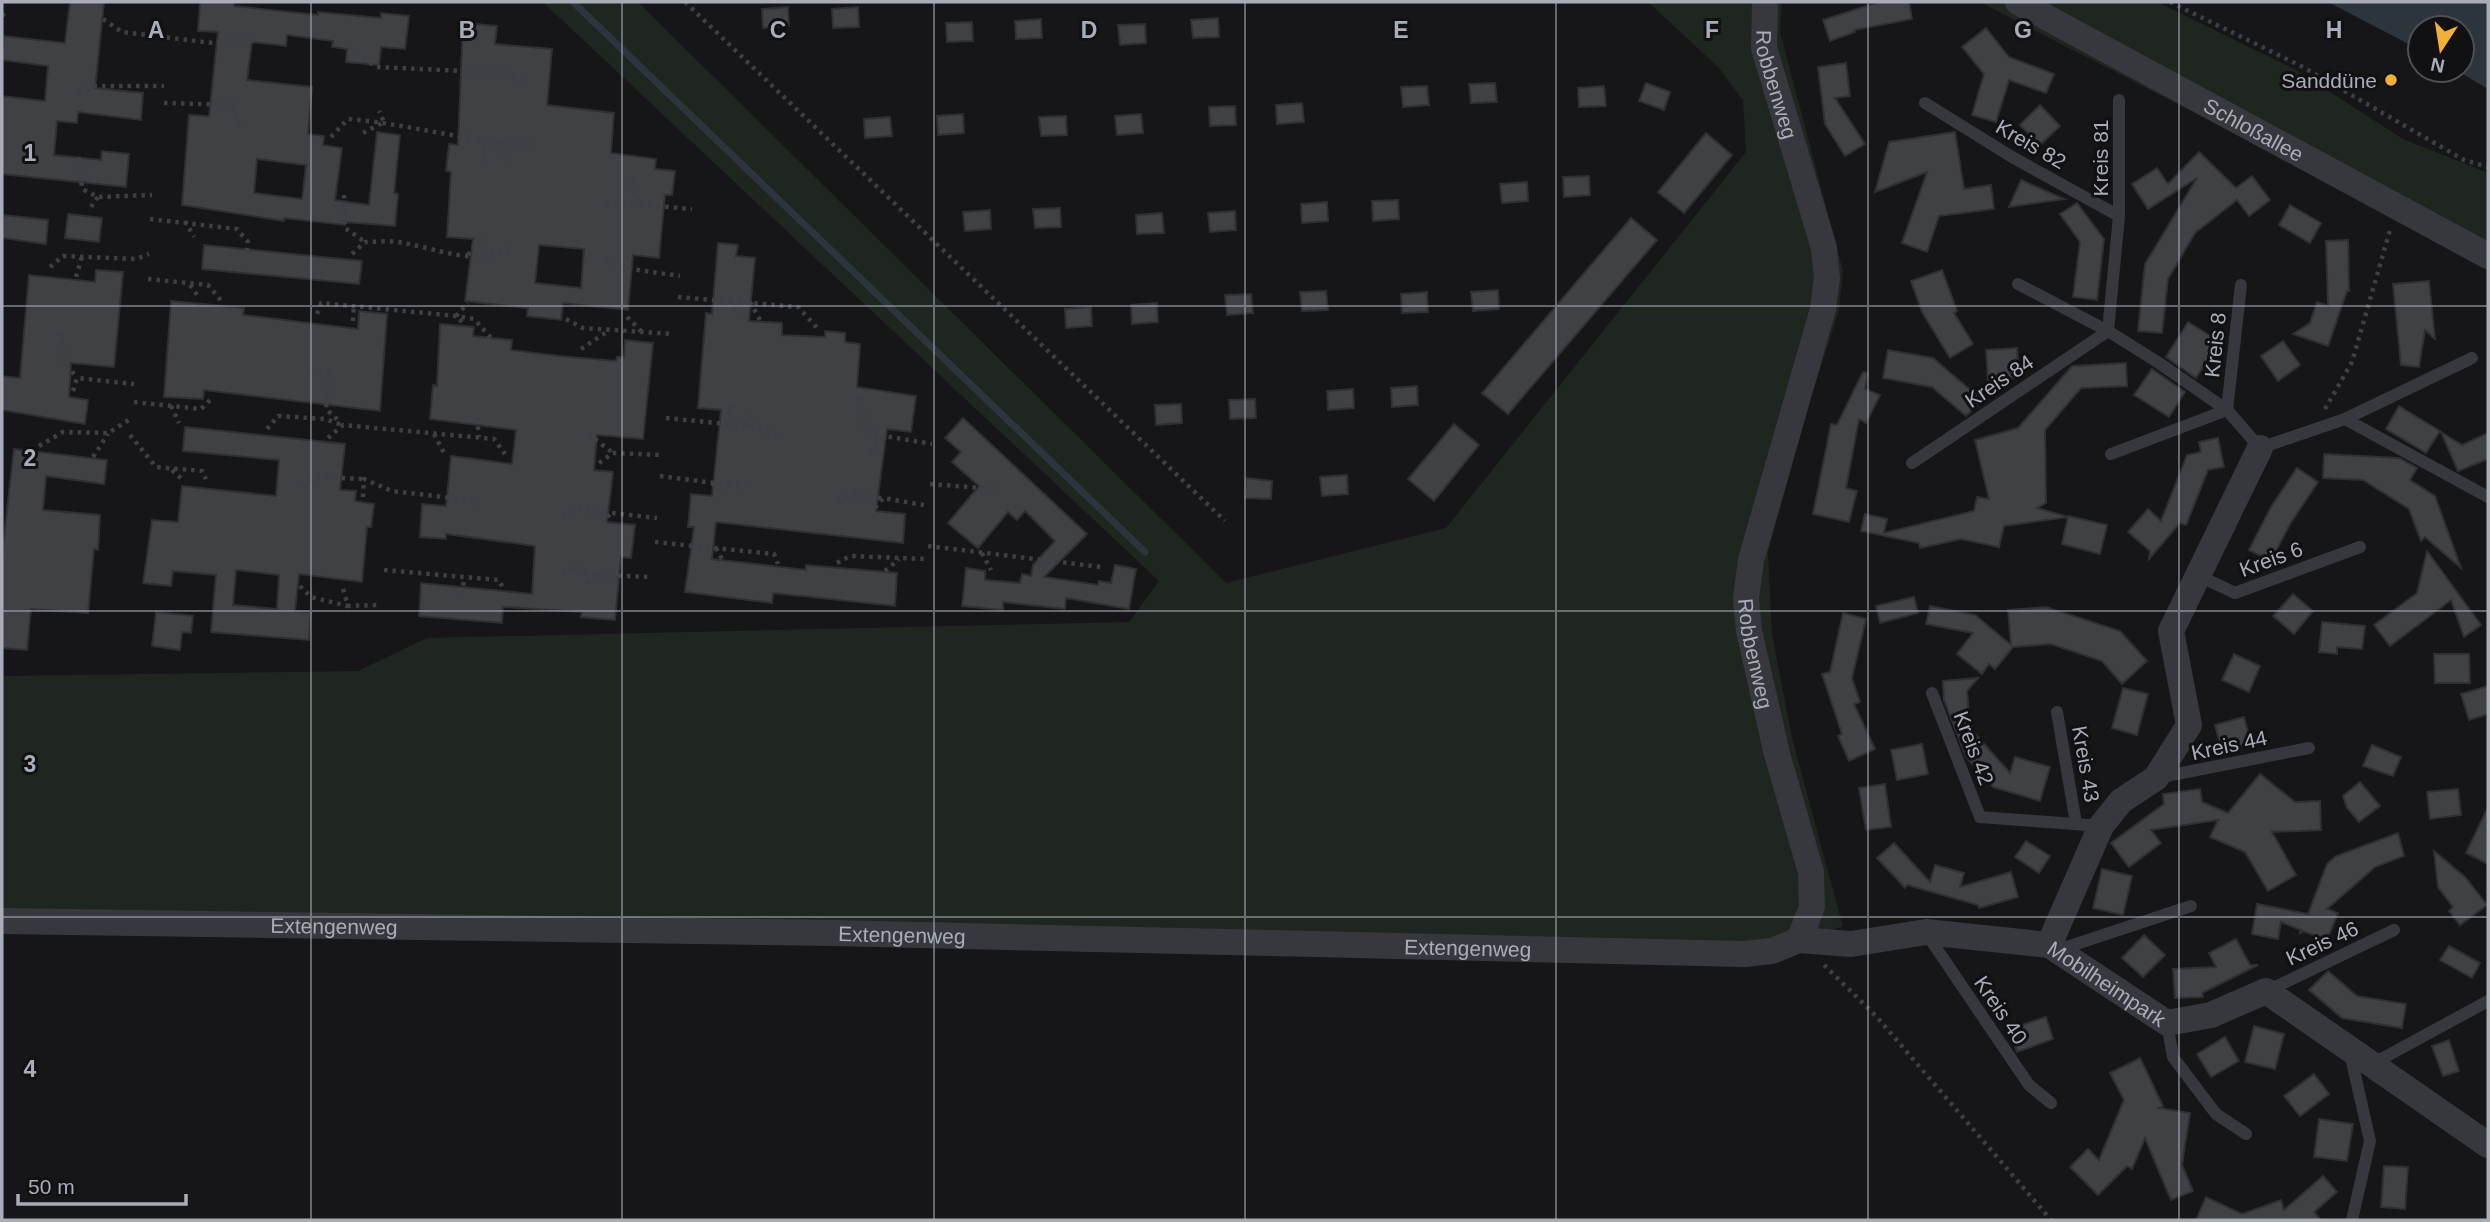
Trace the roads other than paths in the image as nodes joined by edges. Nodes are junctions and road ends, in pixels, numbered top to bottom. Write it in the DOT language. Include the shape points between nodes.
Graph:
graph roads {
  1 [pos="1765,2"];
  2 [pos="2018,2"];
  3 [pos="2119,100"];
  4 [pos="1925,103"];
  5 [pos="2119,216"];
  6 [pos="2488,256"];
  7 [pos="2018,284"];
  8 [pos="2241,285"];
  9 [pos="2108,331"];
  10 [pos="2472,358"];
  11 [pos="2227,410"];
  12 [pos="2346,418"];
  13 [pos="2260,448"];
  14 [pos="2111,454"];
  15 [pos="1912,463"];
  16 [pos="2488,497"];
  17 [pos="2360,547"];
  18 [pos="2197,575"];
  19 [pos="1932,693"];
  20 [pos="2057,712"];
  21 [pos="2309,748"];
  22 [pos="2156,778"];
  23 [pos="2089,824"];
  24 [pos="2191,906"];
  25 [pos="2,922"];
  26 [pos="2394,930"];
  27 [pos="1926,932"];
  28 [pos="1799,940"];
  29 [pos="2053,948"];
  30 [pos="2266,991"];
  31 [pos="2488,1002"];
  32 [pos="2167,1023"];
  33 [pos="2349,1049"];
  34 [pos="2374,1063"];
  35 [pos="2051,1103"];
  36 [pos="2246,1134"];
  37 [pos="2483,1135"];
  38 [pos="2352,1220"];
  1 -- 28 [label="street, Robbenweg" via="1764,48 1824,248 1827,278 1823,309 1751,560 1746,598 1777,754 1811,872 1812,907"];
  2 -- 6 [label="street, Schloßallee"];
  3 -- 5 [label="lane, Kreis 81"];
  4 -- 5 [label="lane, Kreis 82" via="2012,158"];
  5 -- 9 [label="lane, Kreis 81"];
  7 -- 9 [label="lane"];
  8 -- 11 [label="lane, Kreis 8"];
  9 -- 11 [label="lane"];
  9 -- 15 [label="lane, Kreis 84"];
  10 -- 12 [label="lane"];
  11 -- 13 [label="lane"];
  11 -- 14 [label="lane"];
  12 -- 13 [label="lane"];
  12 -- 16 [label="lane"];
  13 -- 18 [label="street"];
  17 -- 18 [label="lane, Kreis 6" via="2235,593"];
  18 -- 22 [label="street" via="2171,631 2189,725"];
  19 -- 23 [label="lane, Kreis 42" via="1980,817"];
  20 -- 23 [label="lane, Kreis 43"];
  21 -- 22 [label="lane, Kreis 44"];
  22 -- 23 [label="street"];
  23 -- 29 [label="street"];
  24 -- 29 [label="lane"];
  25 -- 28 [label="street, Extengenweg" via="834,933 1744,954 1772,951"];
  26 -- 30 [label="lane, Kreis 46"];
  27 -- 28 [label="street, Mobilheimpark" via="1851,944"];
  27 -- 29 [label="street, Mobilheimpark"];
  27 -- 35 [label="lane, Kreis 40" via="2029,1085"];
  29 -- 32 [label="street, Mobilheimpark"];
  30 -- 32 [label="street, Mobilheimpark" via="2211,1015"];
  30 -- 33 [label="street"];
  31 -- 34 [label="lane"];
  32 -- 36 [label="lane" via="2173,1057 2216,1114"];
  33 -- 34 [label="street"];
  33 -- 38 [label="lane" via="2370,1141"];
  34 -- 37 [label="street"];
}
